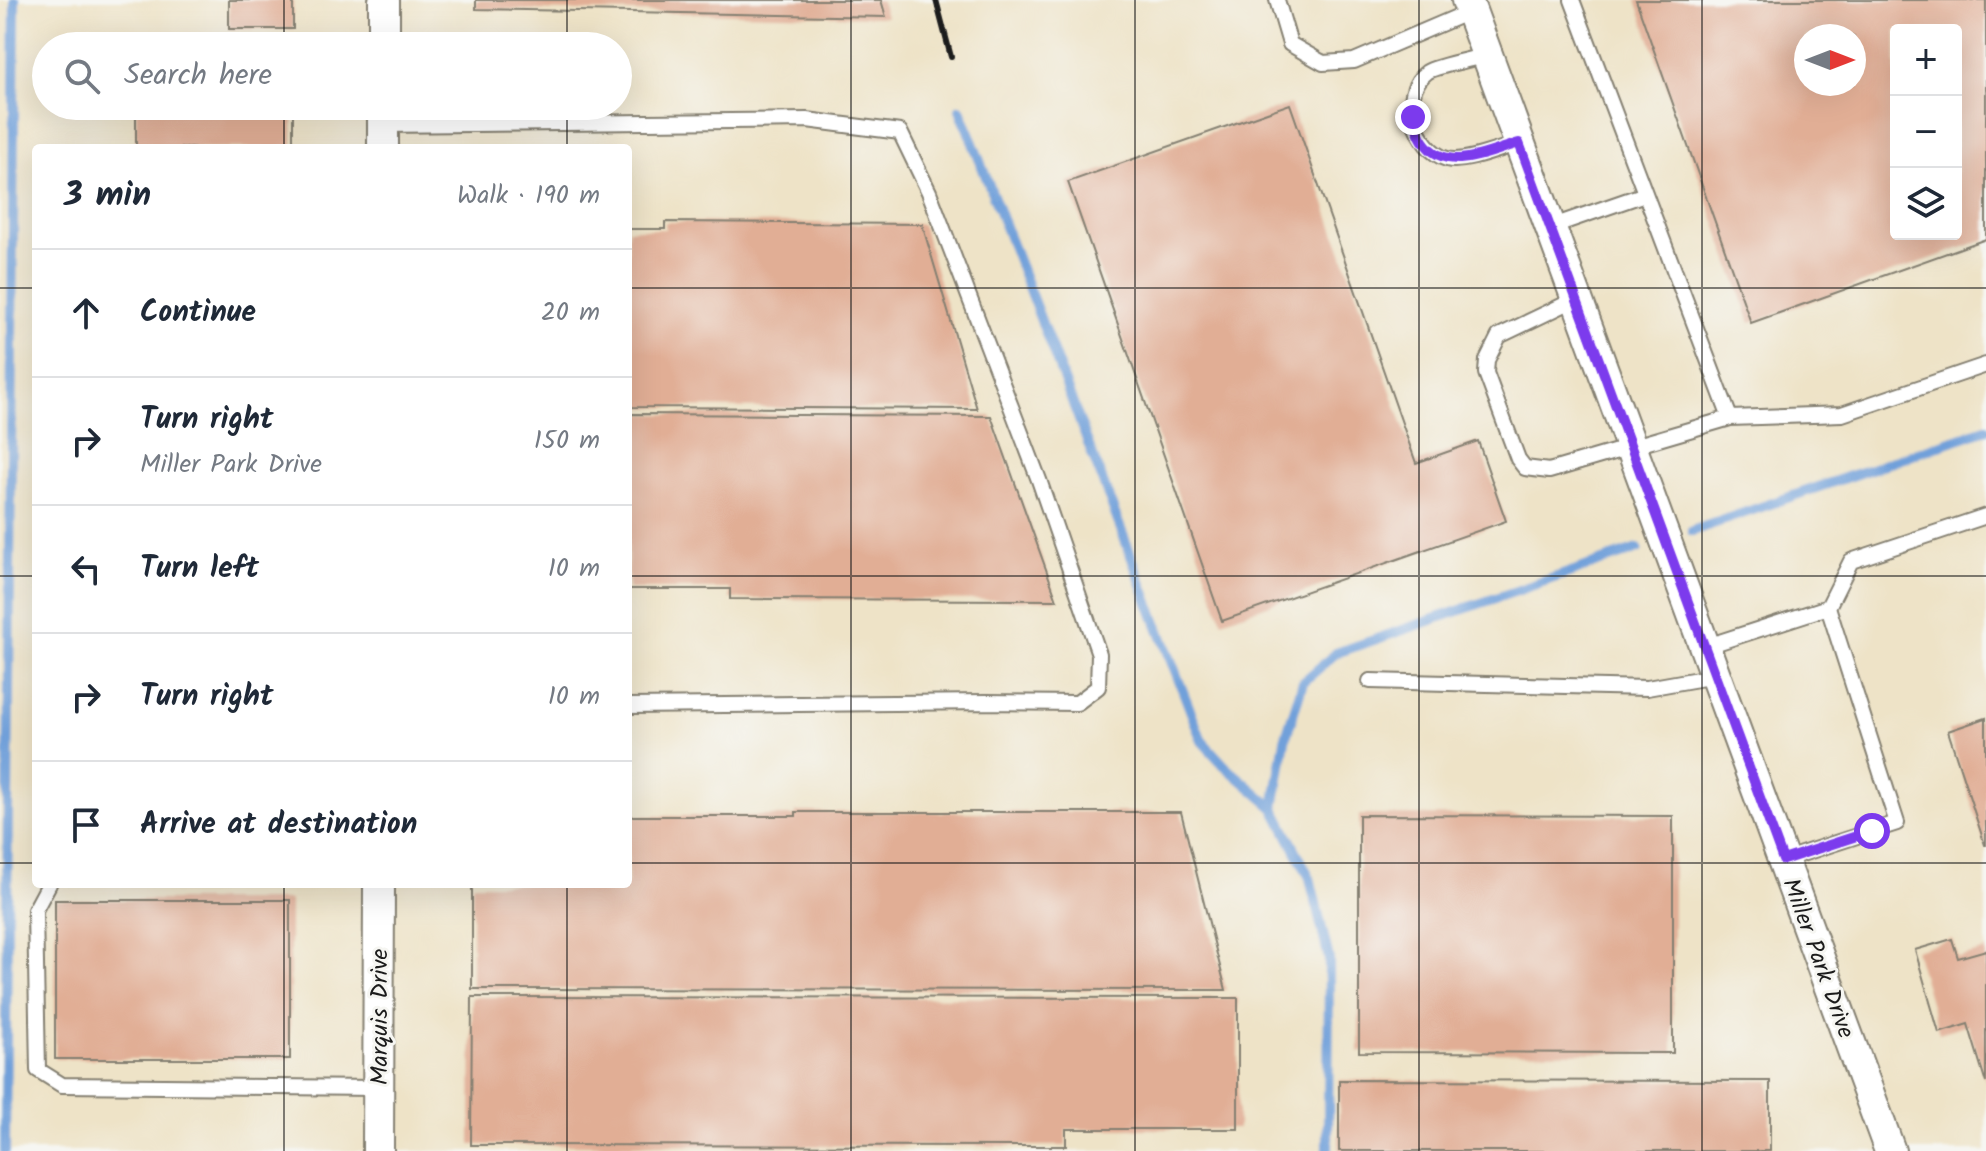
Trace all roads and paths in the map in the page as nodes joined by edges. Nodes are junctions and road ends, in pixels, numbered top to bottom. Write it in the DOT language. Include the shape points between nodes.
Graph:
graph roads {
  1 [pos="384,0"];
  2 [pos="1277,0"];
  3 [pos="1572,0"];
  4 [pos="1469,6"];
  5 [pos="384,32"];
  6 [pos="1487,55"];
  7 [pos="383,126"];
  8 [pos="1519,143"];
  9 [pos="1645,194"];
  10 [pos="1550,227"];
  11 [pos="1576,299"];
  12 [pos="1986,365"];
  13 [pos="1730,418"];
  14 [pos="1631,447"];
  15 [pos="1986,516"];
  16 [pos="1828,607"];
  17 [pos="1704,647"];
  18 [pos="1715,676"];
  19 [pos="1370,681"];
  20 [pos="632,706"];
  21 [pos="1783,860"];
  22 [pos="47,888"];
  23 [pos="379,888"];
  24 [pos="378,1088"];
  25 [pos="378,1151"];
  26 [pos="1890,1151"];
  1 -- 5 [label="street"];
  2 -- 4 [label="lane" via="1290,44 1323,63 1354,61"];
  3 -- 9 [label="lane"];
  4 -- 6 [label="street, Miller Park Drive"];
  6 -- 8 [label="street, Miller Park Drive"];
  6 -- 8 [label="lane" via="1427,72 1416,87 1413,117 1423,142 1447,159 1458,161"];
  7 -- 20 [label="lane" via="807,120 900,132 929,192 1099,654 1098,687 1077,703"];
  8 -- 10 [label="street, Miller Park Drive"];
  9 -- 10 [label="lane"];
  9 -- 13 [label="lane"];
  10 -- 11 [label="street, Miller Park Drive"];
  11 -- 14 [label="street, Miller Park Drive"];
  11 -- 14 [label="lane" via="1499,336 1486,373 1525,468 1549,471"];
  12 -- 13 [label="lane" via="1842,414"];
  13 -- 14 [label="lane"];
  14 -- 17 [label="street, Miller Park Drive"];
  15 -- 16 [label="lane" via="1851,561"];
  16 -- 17 [label="lane"];
  16 -- 21 [label="lane" via="1897,823"];
  17 -- 18 [label="street, Miller Park Drive"];
  18 -- 19 [label="lane" via="1647,688"];
  18 -- 21 [label="street, Miller Park Drive"];
  21 -- 26 [label="street, Miller Park Drive"];
  22 -- 24 [label="lane" via="35,910 38,1070 62,1085"];
  23 -- 24 [label="street, Marquis Drive"];
  24 -- 25 [label="street, Marquis Drive"];
}
